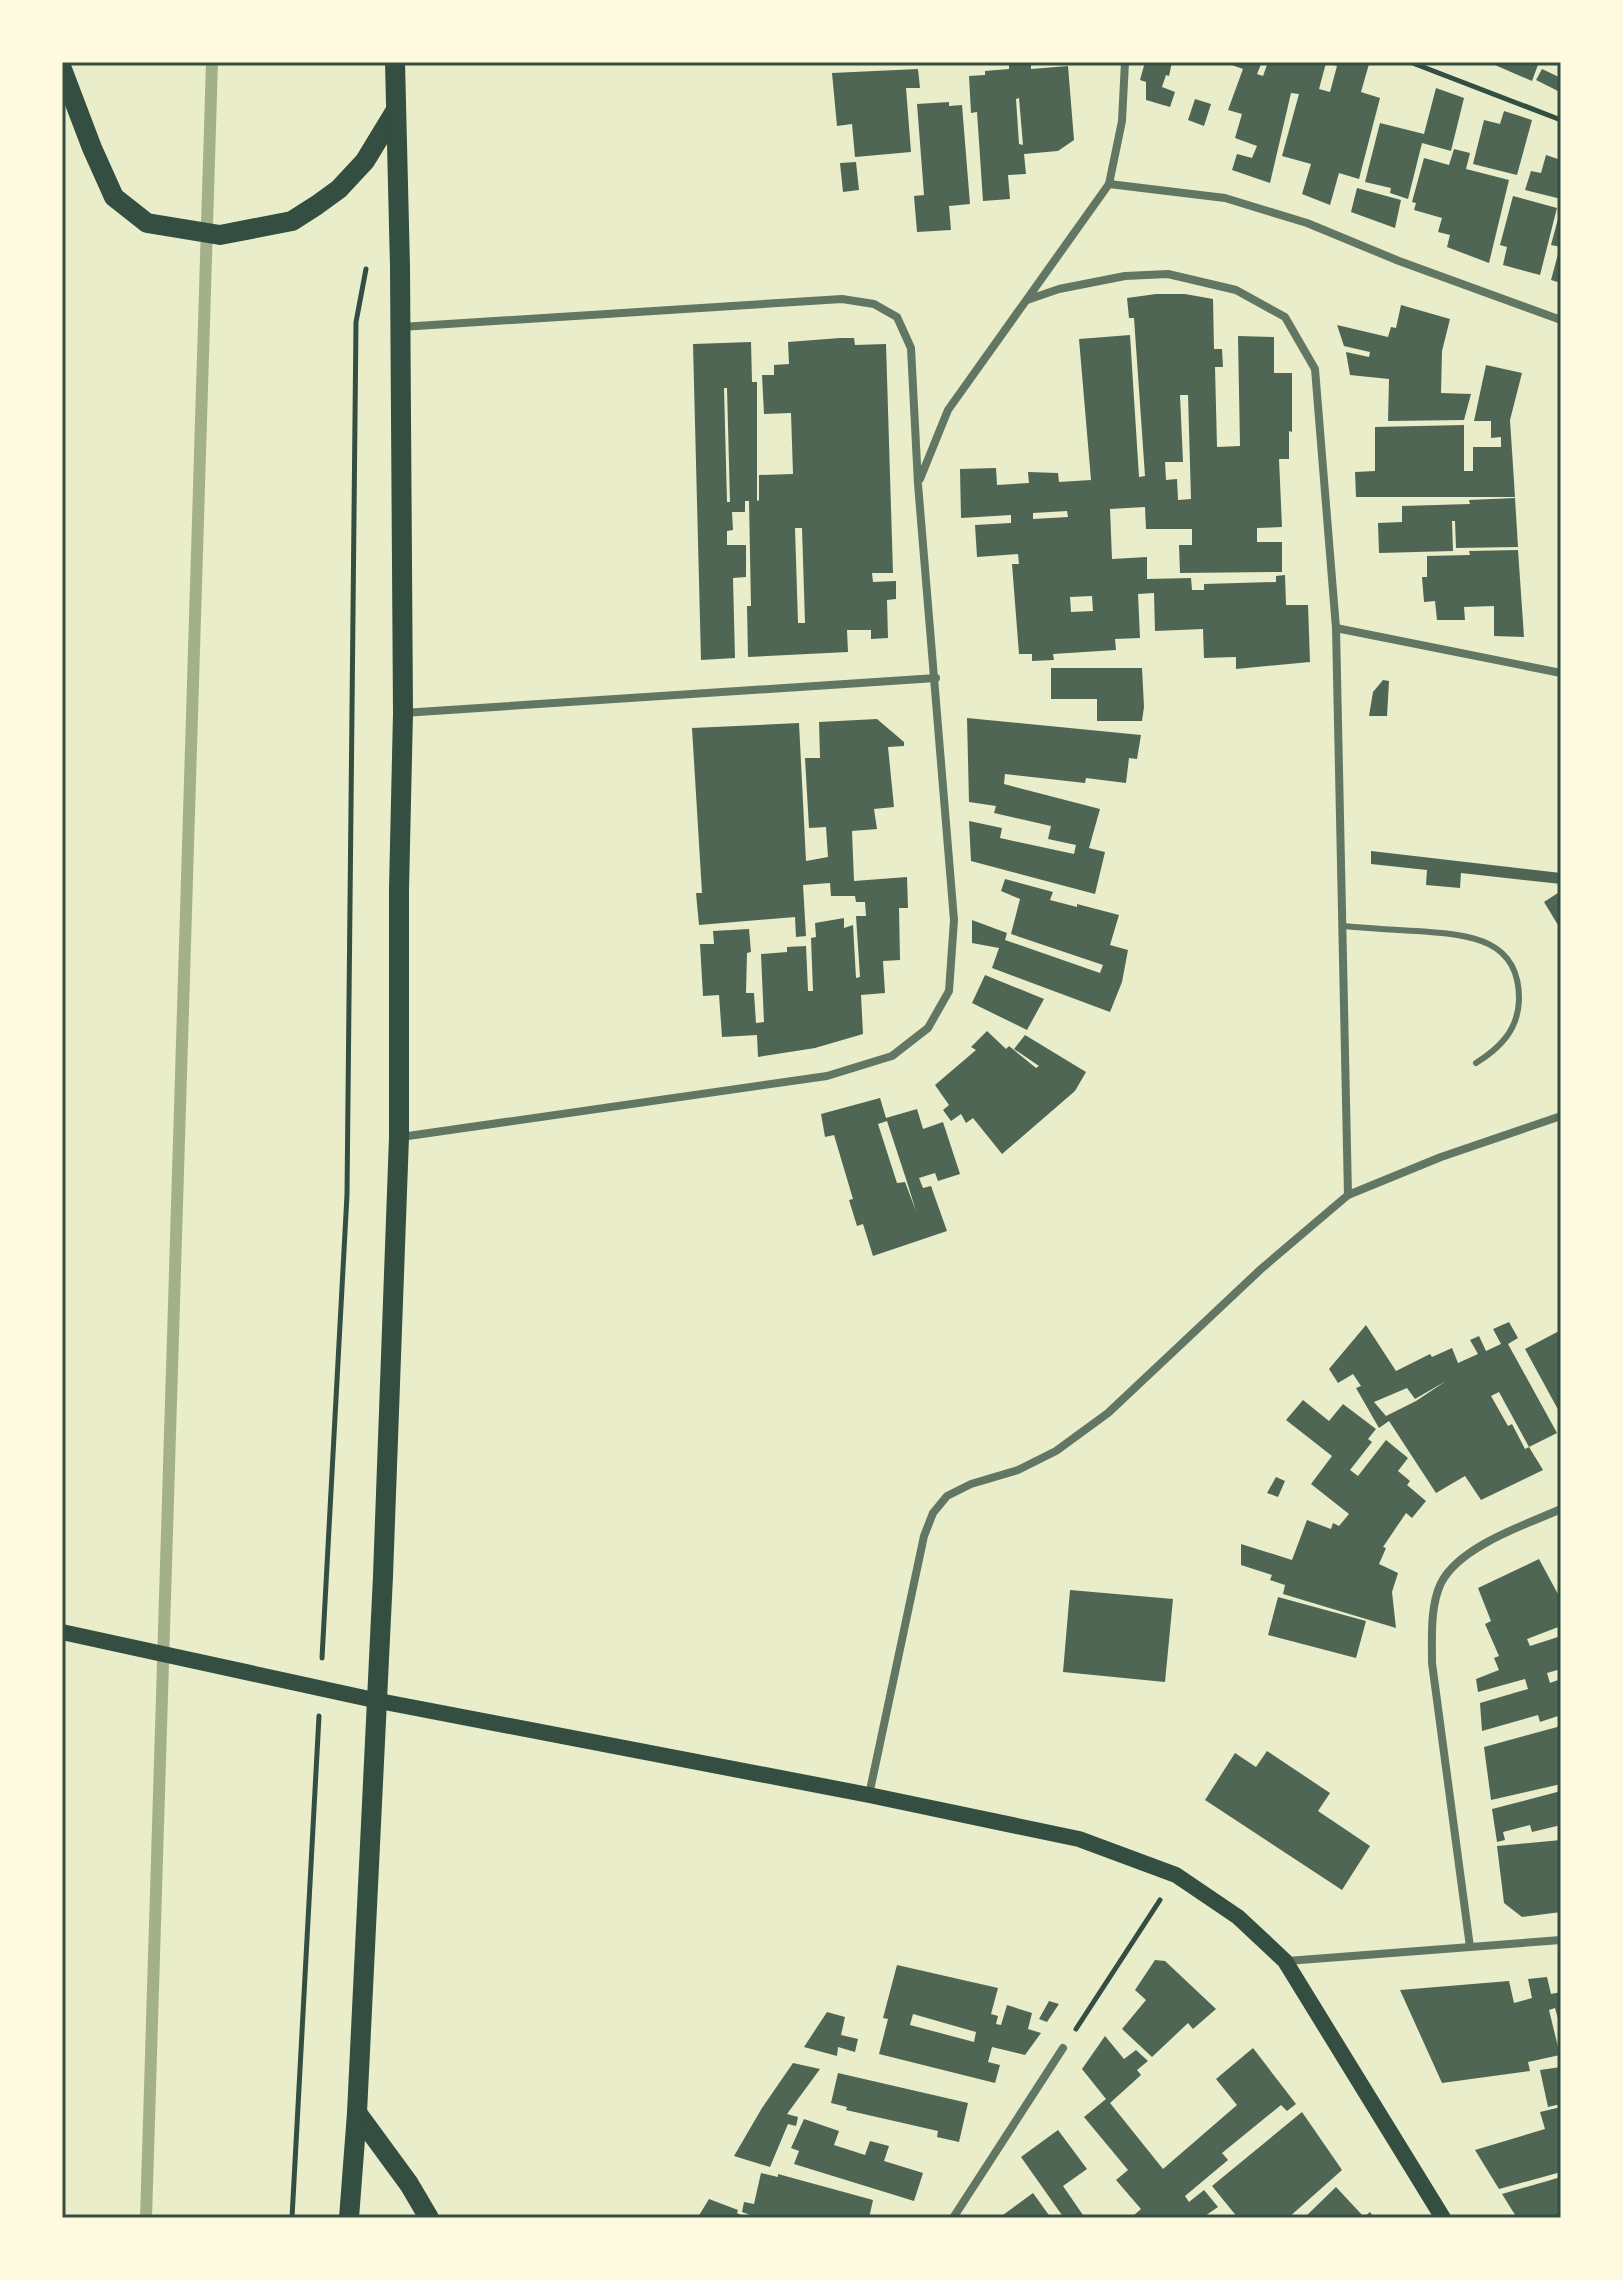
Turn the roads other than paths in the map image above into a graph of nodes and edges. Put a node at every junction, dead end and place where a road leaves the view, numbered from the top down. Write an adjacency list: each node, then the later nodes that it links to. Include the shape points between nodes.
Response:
1 (395, 62): 4 (main road)
2 (1125, 62): 5 (street, via 1122,121)
3 (62, 69): 4 (main road, via 114,197 147,223 220,235 292,221 339,189 365,161)
4 (396, 110): 8 (main road)
5 (1109, 184): 6 (street); 7 (street, via 1225,198 1307,223)
6 (1027, 300): 9 (street, via 948,410); 10 (street, via 1125,276 1168,274 1236,290 1285,317 1315,369)
7 (1561, 320)
8 (400, 327): 9 (street, via 842,299 874,304 897,317 911,348); 13 (main road)
9 (918, 484): 12 (street)
10 (1336, 628): 11 (street); 14 (street)
11 (1561, 673)
12 (936, 678): 13 (street); 17 (street, via 954,920 949,991 928,1028 892,1056 827,1076)
13 (403, 713): 17 (main road)
14 (1343, 926): 15 (lane, via 1462,934 1486,941 1505,956 1518,979 1519,1004 1512,1029 1497,1050); 18 (street)
15 (1476, 1063)
16 (1561, 1116): 18 (street)
17 (399, 1137): 26 (main road)
18 (1348, 1195): 21 (street, via 1108,1413 1056,1451 947,1496 933,1513)
19 (1561, 1509): 23 (street, via 1471,1550 1442,1582 1432,1618 1432,1663)
20 (62, 1632): 21 (main road, via 374,1700)
21 (869, 1795): 24 (main road, via 1079,1839 1176,1875 1238,1917)
22 (1561, 1940): 23 (street)
23 (1470, 1947): 24 (street)
24 (1285, 1961): 30 (main road)
25 (1063, 2048): 29 (street)
26 (357, 2113): 27 (main road); 28 (main road)
27 (349, 2218)
28 (429, 2218)
29 (953, 2218)
30 (1443, 2218)

